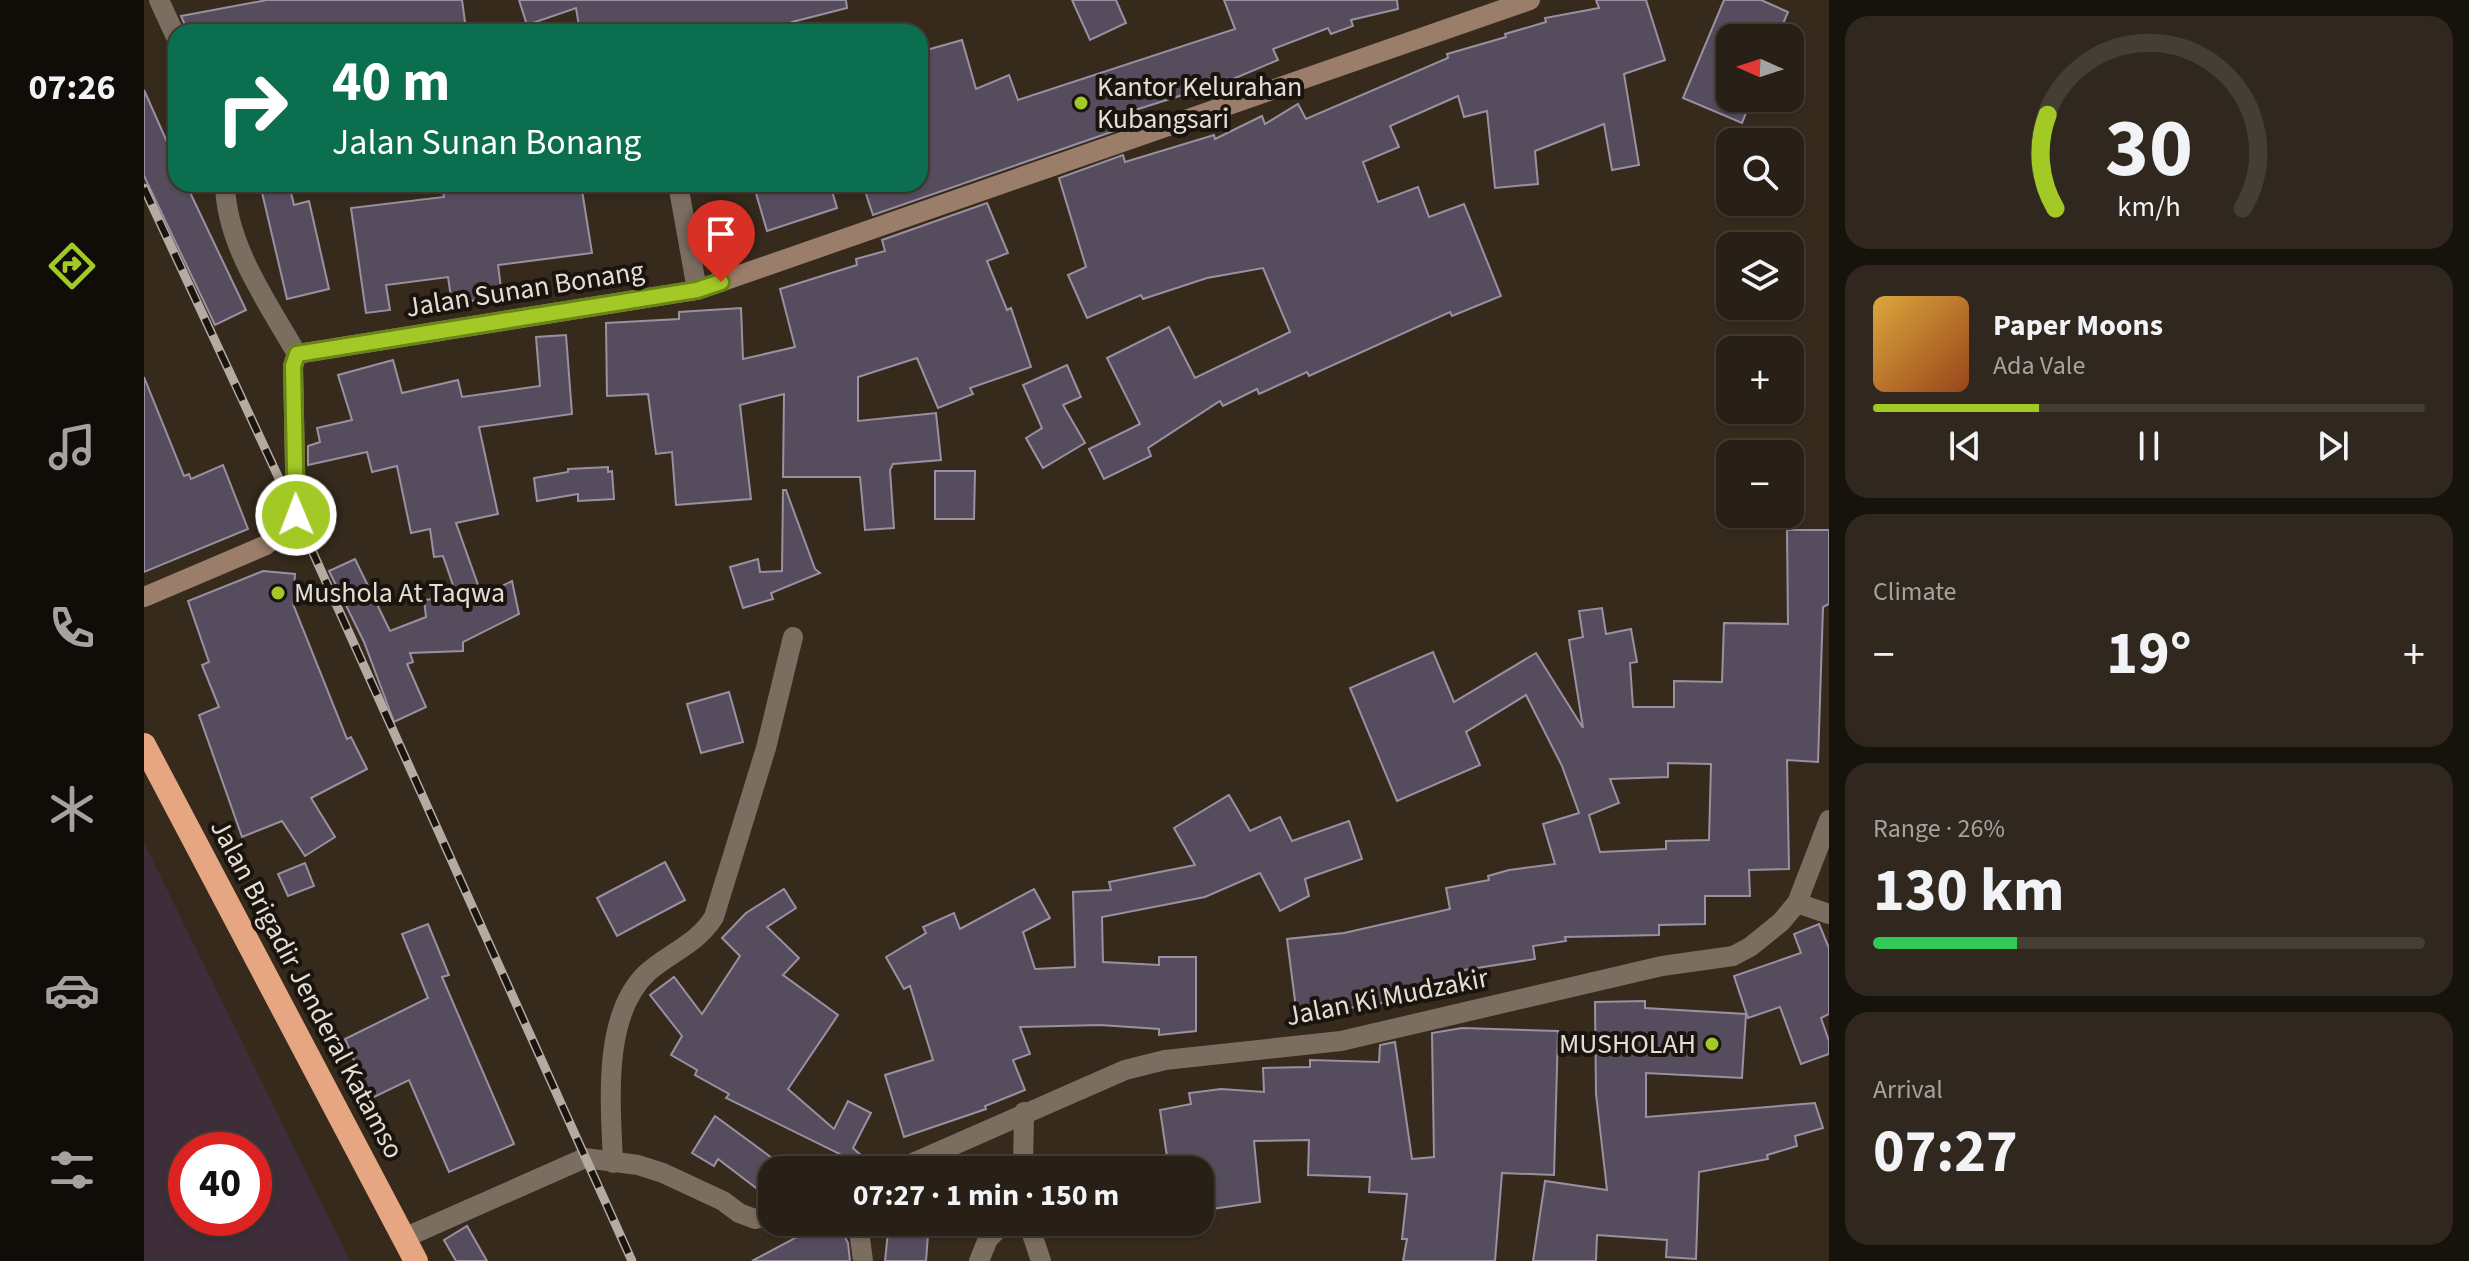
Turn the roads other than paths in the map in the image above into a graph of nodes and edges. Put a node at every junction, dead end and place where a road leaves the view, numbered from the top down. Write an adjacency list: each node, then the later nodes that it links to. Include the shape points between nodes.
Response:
1 (159, 0): 3 (street)
2 (1530, 0): 6 (street, Jalan Sunan Bonang)
3 (170, 24)
4 (226, 192): 7 (street, via 231,227)
5 (679, 192): 6 (street)
6 (697, 290): 7 (street, Jalan Sunan Bonang)
7 (297, 354): 8 (street, via 296,515 266,545)
8 (144, 597)
9 (793, 637): 17 (street, via 766,748 714,917 702,936 646,974 615,1038 610,1078)
10 (144, 745): 22 (highway, Jalan Brigadir Jenderal Katamso)
11 (1829, 820): 12 (street, Jalan Ki Mudzakir)
12 (1797, 903): 13 (street); 14 (street, Jalan Ki Mudzakir, via 1771,931 1733,956 1662,966 1341,1041 1165,1060 1125,1070)
13 (1829, 914)
14 (1024, 1112): 15 (street, Jalan Ki Mudzakir); 16 (street)
15 (928, 1156)
16 (1023, 1156)
17 (613, 1163): 18 (street, via 663,1173); 22 (street, via 585,1158)
18 (758, 1218)
19 (860, 1236): 24 (street)
20 (991, 1236): 25 (street)
21 (1033, 1236): 26 (street)
22 (404, 1238): 23 (highway, Jalan Brigadir Jenderal Katamso)
23 (416, 1261)
24 (863, 1261)
25 (979, 1261)
26 (1041, 1261)

